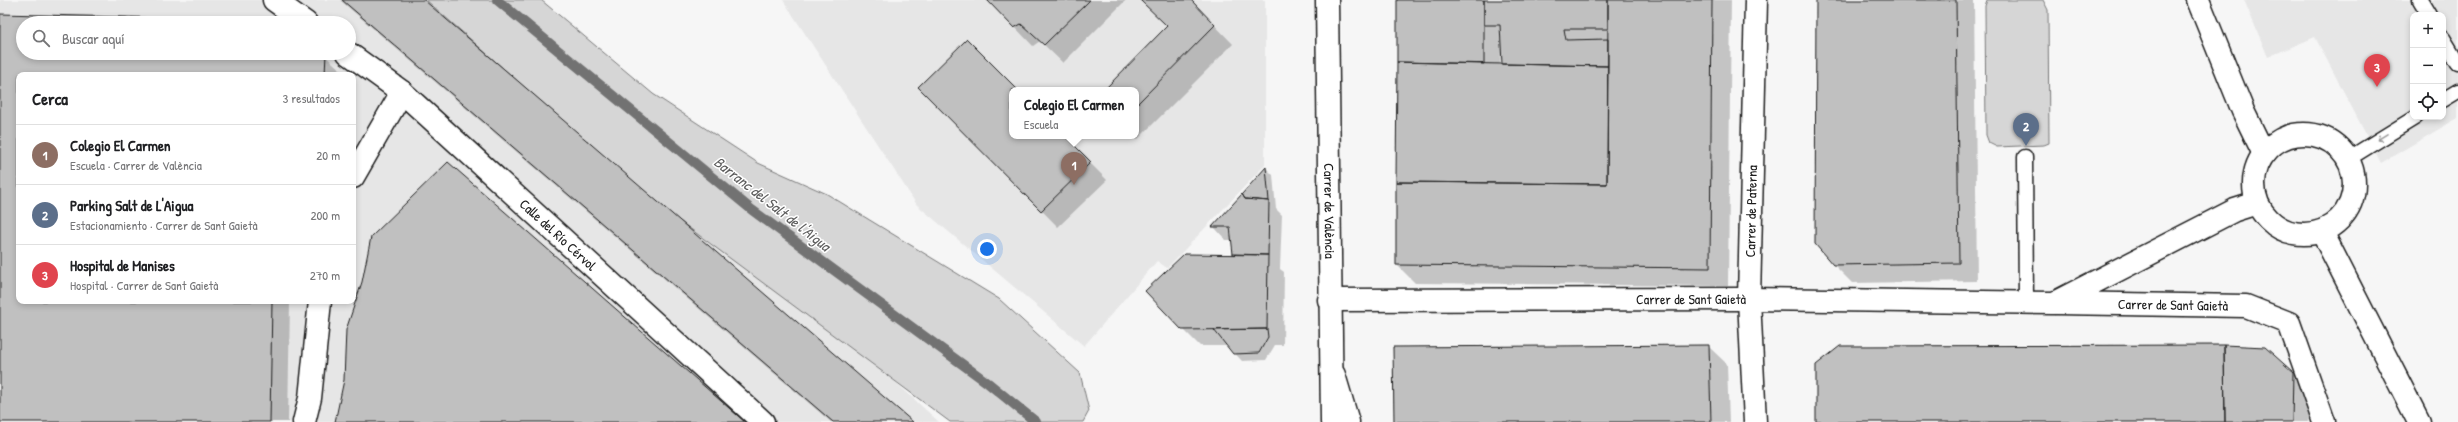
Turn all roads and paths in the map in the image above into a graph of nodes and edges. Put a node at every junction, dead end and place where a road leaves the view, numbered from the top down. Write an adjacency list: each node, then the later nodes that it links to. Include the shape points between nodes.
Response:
1 (274, 0): 7 (street)
2 (1327, 0): 22 (street, Carrer de València)
3 (1756, 0): 21 (street, Carrer de Paterna)
4 (2198, 0): 15 (street, via 2243,111)
5 (2420, 0): 6 (lane)
6 (2427, 12)
7 (296, 16)
8 (2446, 43): 10 (lane)
9 (356, 59): 12 (street, Calle del Río Cérvol)
10 (2458, 63)
11 (2458, 91): 13 (lane)
12 (402, 92): 18 (street); 28 (street, Calle del Río Cérvol)
13 (2446, 98)
14 (2411, 120): 17 (lane, one-way to 17)
15 (2264, 154): 17 (street, via 2276,142 2291,136 2307,134 2323,138 2337,146); 19 (street, via 2256,169 2253,186)
16 (2026, 157): 23 (lane)
17 (2348, 159): 20 (street, via 2354,175 2348,210 2337,223)
18 (356, 172)
19 (2257, 203): 20 (street, via 2268,219 2284,231 2302,236); 24 (street, Carrer de Sant Gaietà, via 2235,210)
20 (2322, 232): 33 (street)
21 (1749, 299): 22 (street, Carrer de Sant Gaietà); 23 (street, Carrer de Sant Gaietà); 31 (street, Carrer de Paterna)
22 (1329, 300): 26 (street, Carrer de València)
23 (2026, 303): 24 (street, Carrer de Sant Gaietà)
24 (2054, 303): 32 (street, Carrer de Sant Gaietà, via 2246,306 2289,323)
25 (320, 304): 27 (street, via 310,398)
26 (1332, 366): 29 (street, Carrer de València); 30 (street)
27 (304, 422)
28 (763, 422)
29 (1332, 422)
30 (1348, 422)
31 (1755, 422)
32 (2324, 422)
33 (2419, 422)

